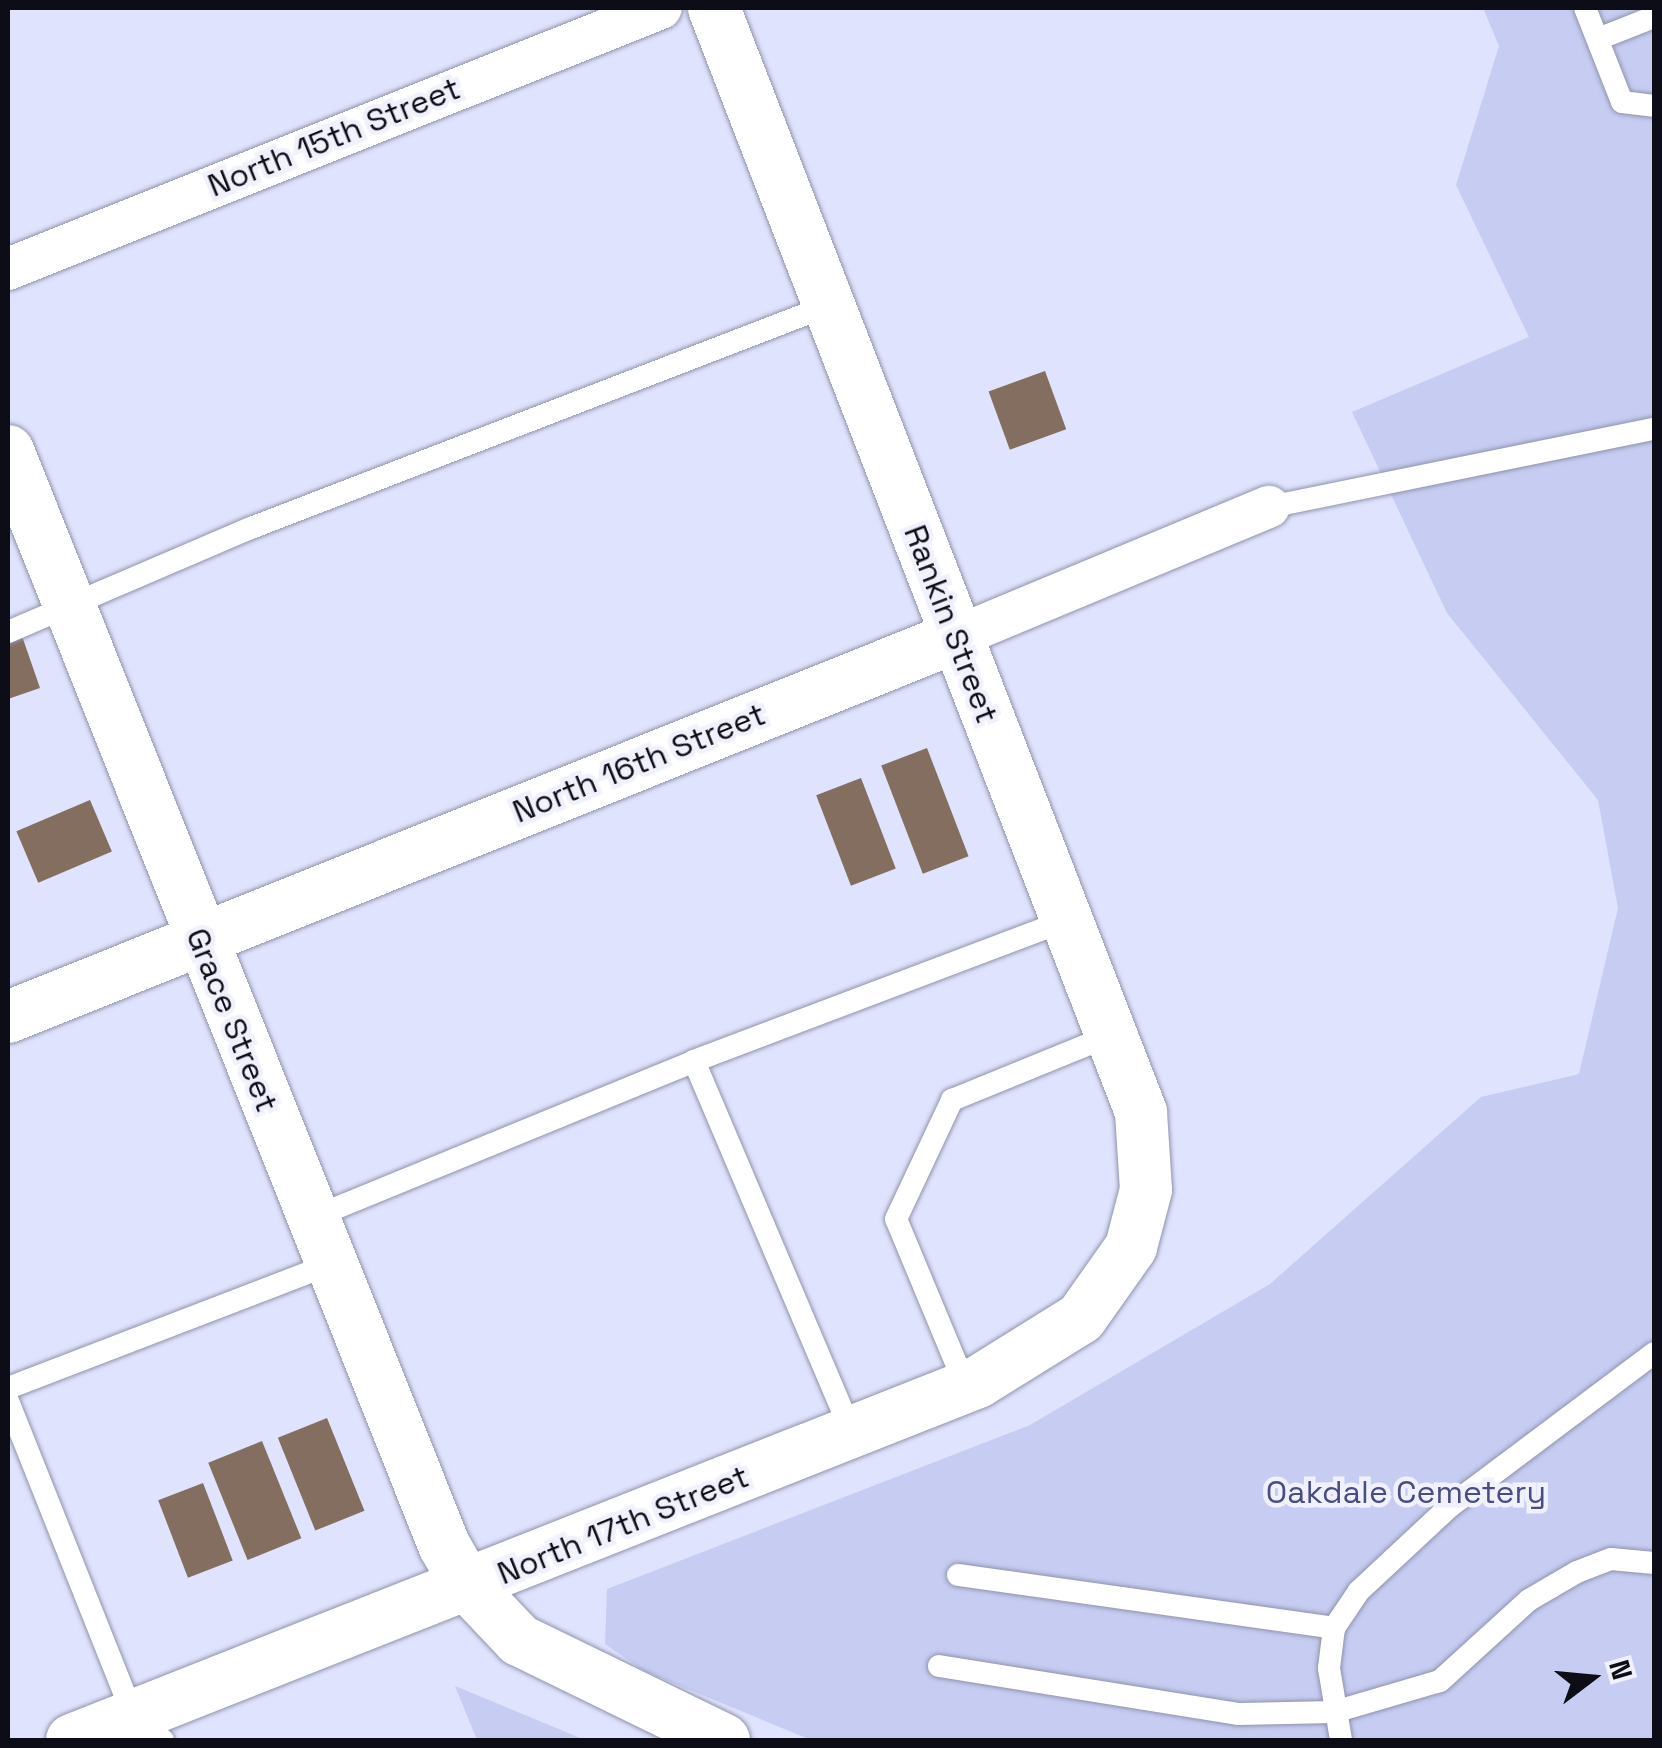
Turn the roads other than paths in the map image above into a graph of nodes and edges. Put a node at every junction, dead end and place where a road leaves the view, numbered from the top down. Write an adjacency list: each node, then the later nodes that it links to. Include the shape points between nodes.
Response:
1 (661, 8): 7 (street, North 15th Street)
2 (714, 8): 8 (street, Rankin Street)
3 (1585, 8): 5 (lane)
4 (1654, 17): 5 (lane)
5 (1598, 39): 6 (lane, via 1622,102)
6 (1654, 106)
7 (8, 270)
8 (826, 306): 12 (lane, via 251,528); 14 (street, Rankin Street)
9 (1654, 429): 11 (lane)
10 (8, 450): 12 (street, Grace Street)
11 (1269, 508): 14 (street, North 16th Street)
12 (69, 606): 13 (lane); 16 (street, Grace Street)
13 (8, 632)
14 (956, 637): 15 (street, Rankin Street); 16 (street, North 16th Street)
15 (1067, 920): 18 (street, Rankin Street); 19 (lane)
16 (199, 937): 17 (street, North 16th Street); 20 (street, Grace Street)
17 (8, 1017)
18 (1111, 1035): 21 (street, Rankin Street, via 1147,1154); 23 (lane, via 952,1100 896,1218)
19 (694, 1060): 20 (lane); 26 (lane)
20 (321, 1241): 24 (lane); 29 (street, Grace Street)
21 (1131, 1247): 23 (street, North 17th Street, via 1081,1318)
22 (1654, 1353): 30 (lane, via 1449,1506 1358,1591)
23 (966, 1387): 26 (street, North 17th Street)
24 (8, 1388)
25 (8, 1402): 33 (lane)
26 (852, 1433): 29 (street, North 17th Street)
27 (1654, 1563): 32 (lane, via 1611,1559 1576,1572 1529,1600 1440,1681)
28 (958, 1574): 30 (lane)
29 (467, 1585): 33 (street, North 17th Street); 35 (street, via 520,1640)
30 (1334, 1628): 32 (lane)
31 (939, 1666): 32 (lane, via 1239,1714)
32 (1334, 1712): 36 (lane)
33 (148, 1728): 34 (street, North 17th Street)
34 (72, 1740)
35 (724, 1740)
36 (1341, 1740)

